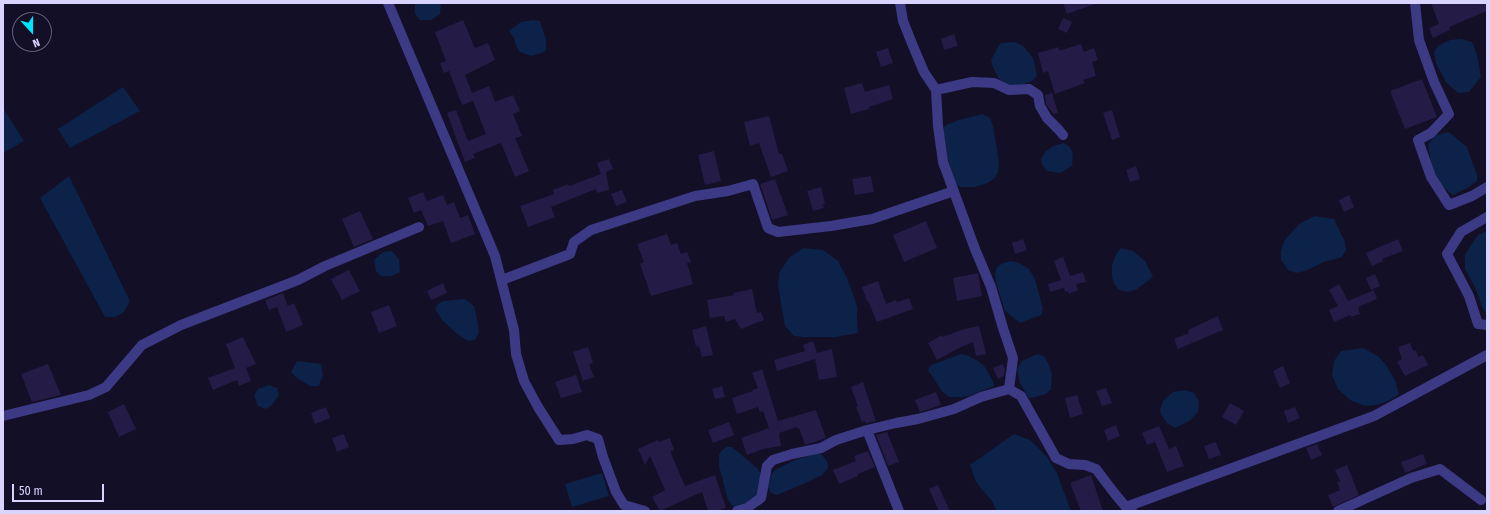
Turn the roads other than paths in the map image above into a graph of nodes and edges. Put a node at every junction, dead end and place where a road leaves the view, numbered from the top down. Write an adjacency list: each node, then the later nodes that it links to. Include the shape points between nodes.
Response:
1 (388, 3): 10 (street, via 495,256)
2 (900, 3): 4 (street, via 912,46)
3 (1415, 3): 6 (street, via 1419,40 1449,114 1431,133 1418,140 1431,176 1449,205)
4 (936, 90): 5 (street, via 972,82 994,83 1010,90 1030,89 1038,95 1040,106 1047,118); 7 (street, via 943,162)
5 (1063, 136)
6 (1487, 187)
7 (954, 191): 10 (street, via 872,219 778,232 768,228 752,184 695,196 591,230 574,242 570,254); 13 (street, via 992,287 1013,358)
8 (1487, 217): 11 (street, via 1461,232 1447,254 1469,296 1478,324)
9 (419, 227): 14 (street, via 298,280 181,325 142,345 106,387 89,395)
10 (502, 280): 18 (street, via 514,330 516,354 524,381 538,407 559,440 586,435 598,439 616,492 624,505)
11 (1487, 325)
12 (1487, 355): 17 (street, via 1374,416)
13 (1009, 389): 15 (street, via 981,397 954,409); 17 (street, via 1021,396 1056,458 1069,464 1096,469)
14 (3, 416)
15 (867, 430): 19 (street, via 821,448 773,460 767,466 761,498 747,508); 20 (street)
16 (1481, 500): 21 (street, via 1440,469 1411,478)
17 (1129, 509)
18 (645, 511)
19 (737, 511)
20 (899, 511)
21 (1338, 511)

